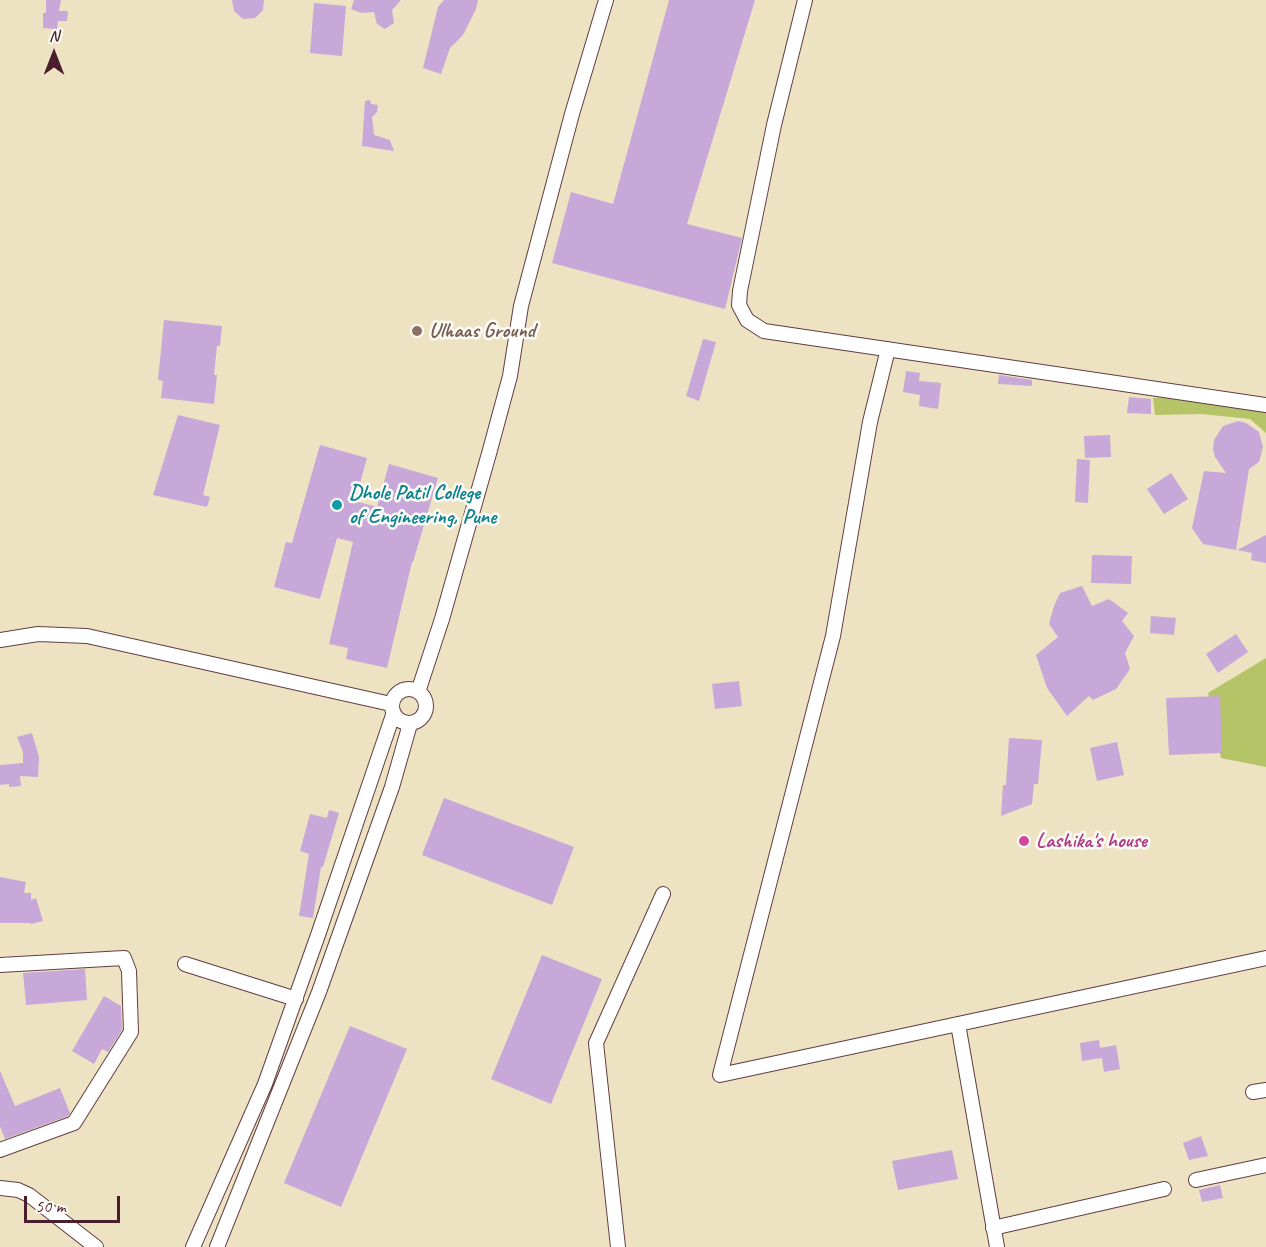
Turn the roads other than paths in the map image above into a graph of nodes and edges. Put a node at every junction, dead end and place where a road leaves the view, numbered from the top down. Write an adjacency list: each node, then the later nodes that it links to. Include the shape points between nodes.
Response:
1 (606, 0): 6 (street, via 521,306 510,376)
2 (805, 0): 3 (street, via 774,125 739,305 747,320 764,331)
3 (888, 349): 4 (street); 14 (street, via 870,422 832,636 720,1075)
4 (1266, 405)
5 (0, 640): 7 (street, via 38,634 87,636)
6 (418, 692): 7 (street, via 401,691); 8 (street, via 425,700 425,712)
7 (392, 709): 8 (street, via 402,722); 13 (street)
8 (410, 724): 23 (street, via 393,787 319,992)
9 (663, 894): 24 (street, via 596,1043)
10 (1266, 958): 14 (street)
11 (184, 964): 13 (street)
12 (0, 965): 15 (street, via 124,958 129,971 130,1032 74,1123)
13 (296, 999): 22 (street, via 265,1084)
14 (958, 1024): 20 (street)
15 (0, 1149)
16 (1266, 1165): 17 (street)
17 (1196, 1180)
18 (0, 1188): 21 (street, via 29,1195)
19 (1164, 1189): 20 (street)
20 (993, 1228): 25 (street)
21 (96, 1247)
22 (193, 1247)
23 (217, 1247)
24 (618, 1247)
25 (997, 1247)

